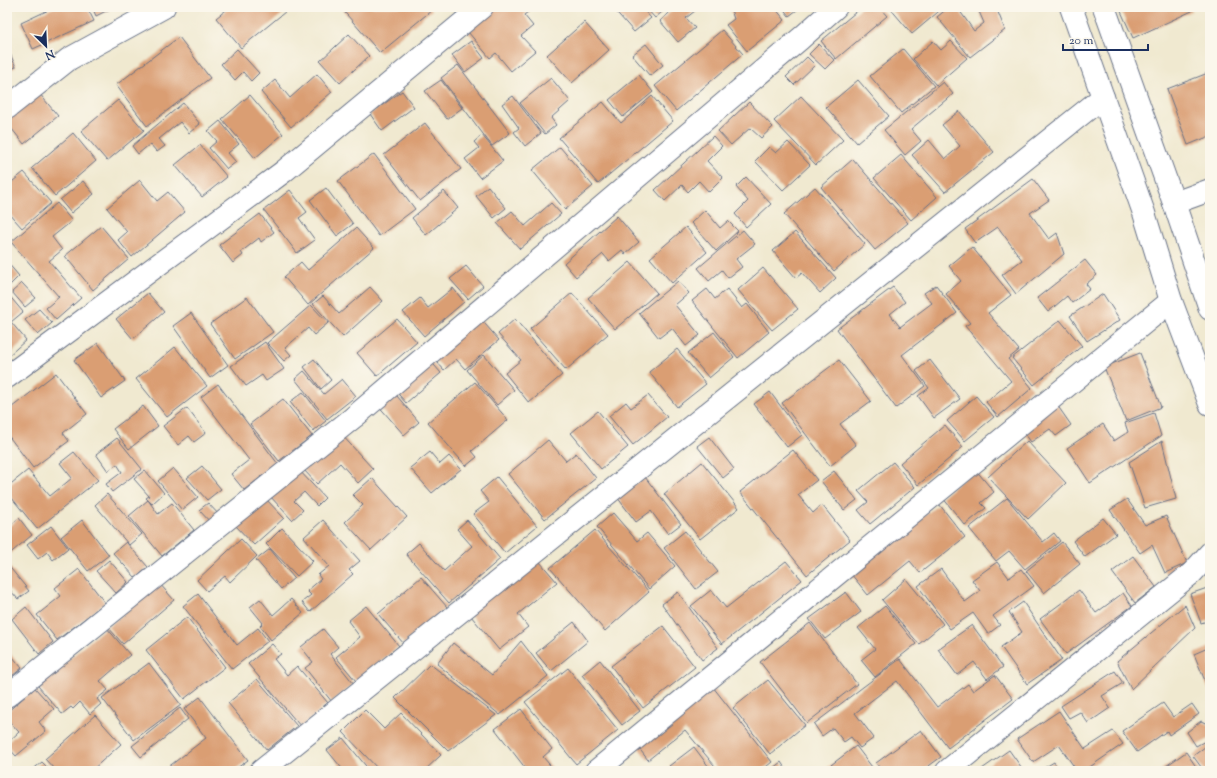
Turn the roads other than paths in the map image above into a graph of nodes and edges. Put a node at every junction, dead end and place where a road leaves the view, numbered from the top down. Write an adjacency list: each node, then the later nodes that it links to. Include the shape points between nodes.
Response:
1 (164, 7): 7 (street, via 69,59)
2 (482, 7): 12 (street, via 283,172)
3 (836, 7): 15 (street, via 354,417)
4 (1071, 7): 6 (street)
5 (1104, 7): 9 (street)
6 (1103, 97): 10 (street, via 1144,213); 16 (street)
7 (7, 108)
8 (1210, 190): 9 (street)
9 (1174, 203): 11 (street)
10 (1171, 301): 13 (street); 17 (street)
11 (1210, 309)
12 (7, 378)
13 (1210, 404)
14 (1210, 553): 18 (street, via 1192,573)
15 (7, 696)
16 (262, 771)
17 (596, 771)
18 (947, 771)

